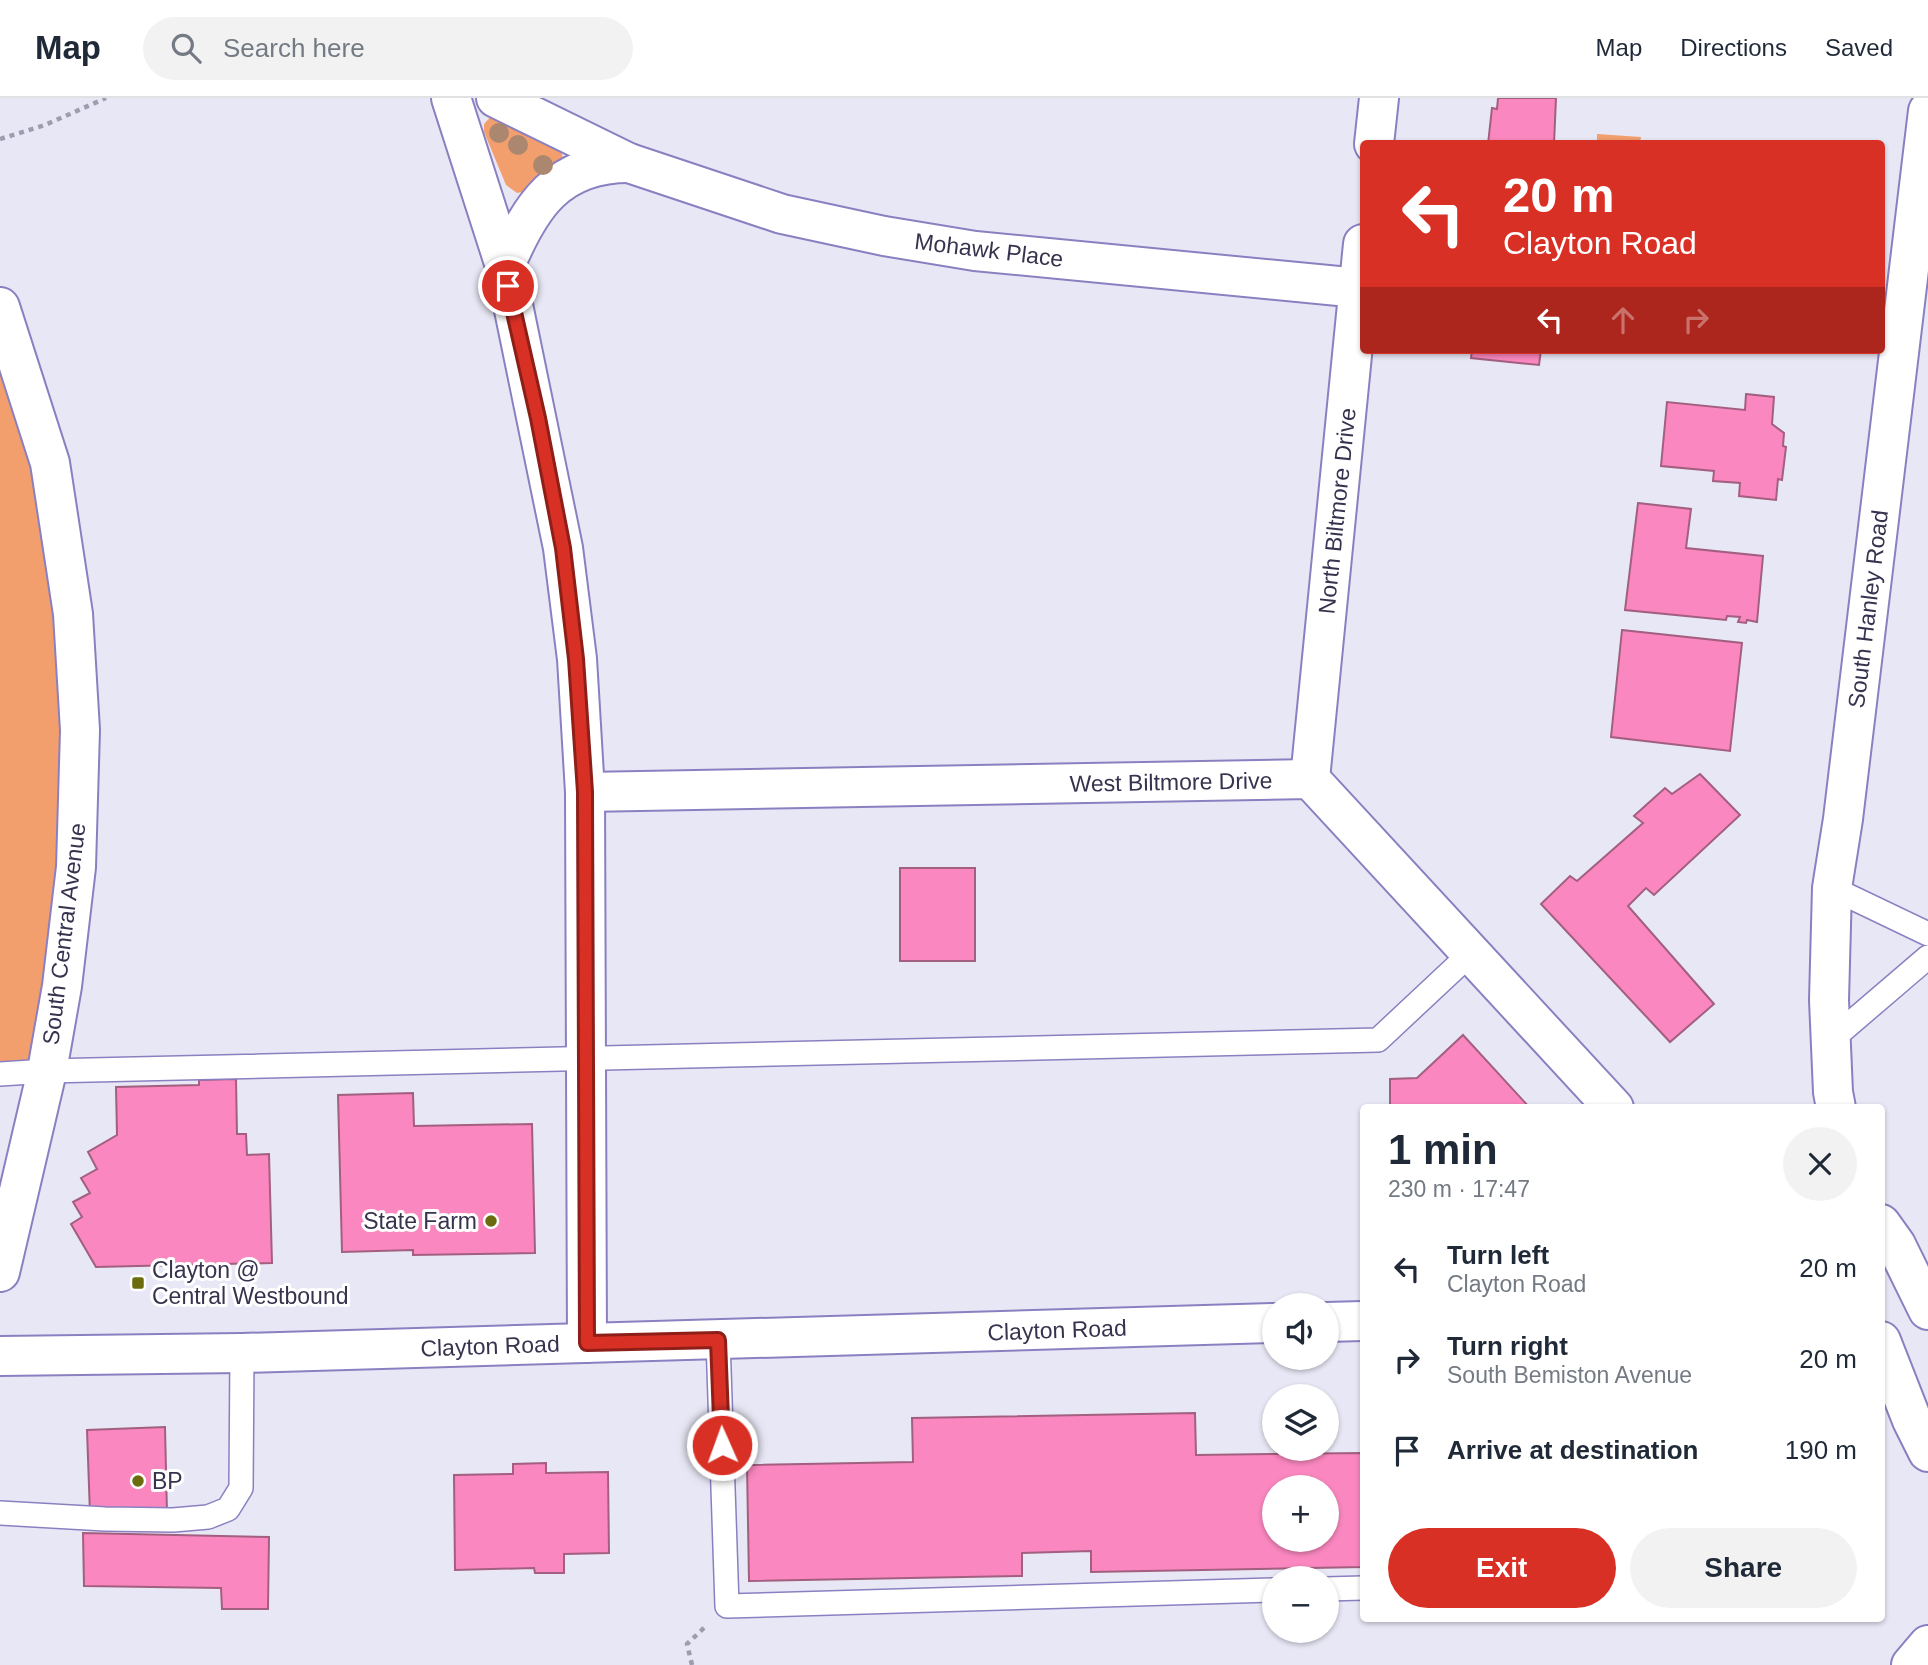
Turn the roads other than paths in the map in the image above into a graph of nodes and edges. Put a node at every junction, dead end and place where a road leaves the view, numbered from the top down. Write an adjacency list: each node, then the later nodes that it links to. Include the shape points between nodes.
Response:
1 (451, 98): 7 (street)
2 (496, 98): 6 (street, Mohawk Place)
3 (1379, 98): 5 (street)
4 (1928, 111): 13 (street, South Hanley Road)
5 (1374, 140)
6 (629, 163): 7 (street, Mohawk Place, via 581,170 556,185 534,207); 9 (street, Mohawk Place, via 782,214 884,236 975,251)
7 (505, 266): 12 (street, via 563,548)
8 (1360, 277): 9 (street, North Biltmore Drive)
9 (1359, 288): 11 (street, North Biltmore Drive)
10 (0, 307): 19 (street, South Central Avenue, via 50,463 73,614 80,730 76,867)
11 (1310, 779): 12 (street, West Biltmore Drive); 15 (street)
12 (585, 792): 18 (street)
13 (1832, 888): 14 (lane); 17 (street, South Hanley Road)
14 (1928, 934)
15 (1471, 953): 18 (lane, via 1378,1040); 22 (street)
16 (1928, 957): 17 (lane)
17 (1831, 1040): 21 (street, South Hanley Road)
18 (586, 1060): 19 (lane); 30 (street)
19 (47, 1071): 20 (lane); 24 (street, South Central Avenue)
20 (0, 1074)
21 (1829, 1103)
22 (1610, 1104)
23 (1885, 1230): 25 (street)
24 (0, 1272)
25 (1913, 1289)
26 (1262, 1323): 29 (street, Clayton Road)
27 (1885, 1330): 28 (street)
28 (1928, 1332)
29 (718, 1340): 30 (street, Clayton Road); 38 (lane, via 727,1606)
30 (587, 1343): 32 (street, Clayton Road)
31 (1885, 1351): 34 (street)
32 (242, 1353): 33 (street, Clayton Road); 35 (lane, via 241,1488 228,1509 208,1517 173,1520)
33 (0, 1356)
34 (1928, 1452)
35 (0, 1513)
36 (1360, 1588): 37 (lane)
37 (1339, 1589)
38 (1262, 1590)
39 (1928, 1645): 40 (street)
40 (1912, 1665)

